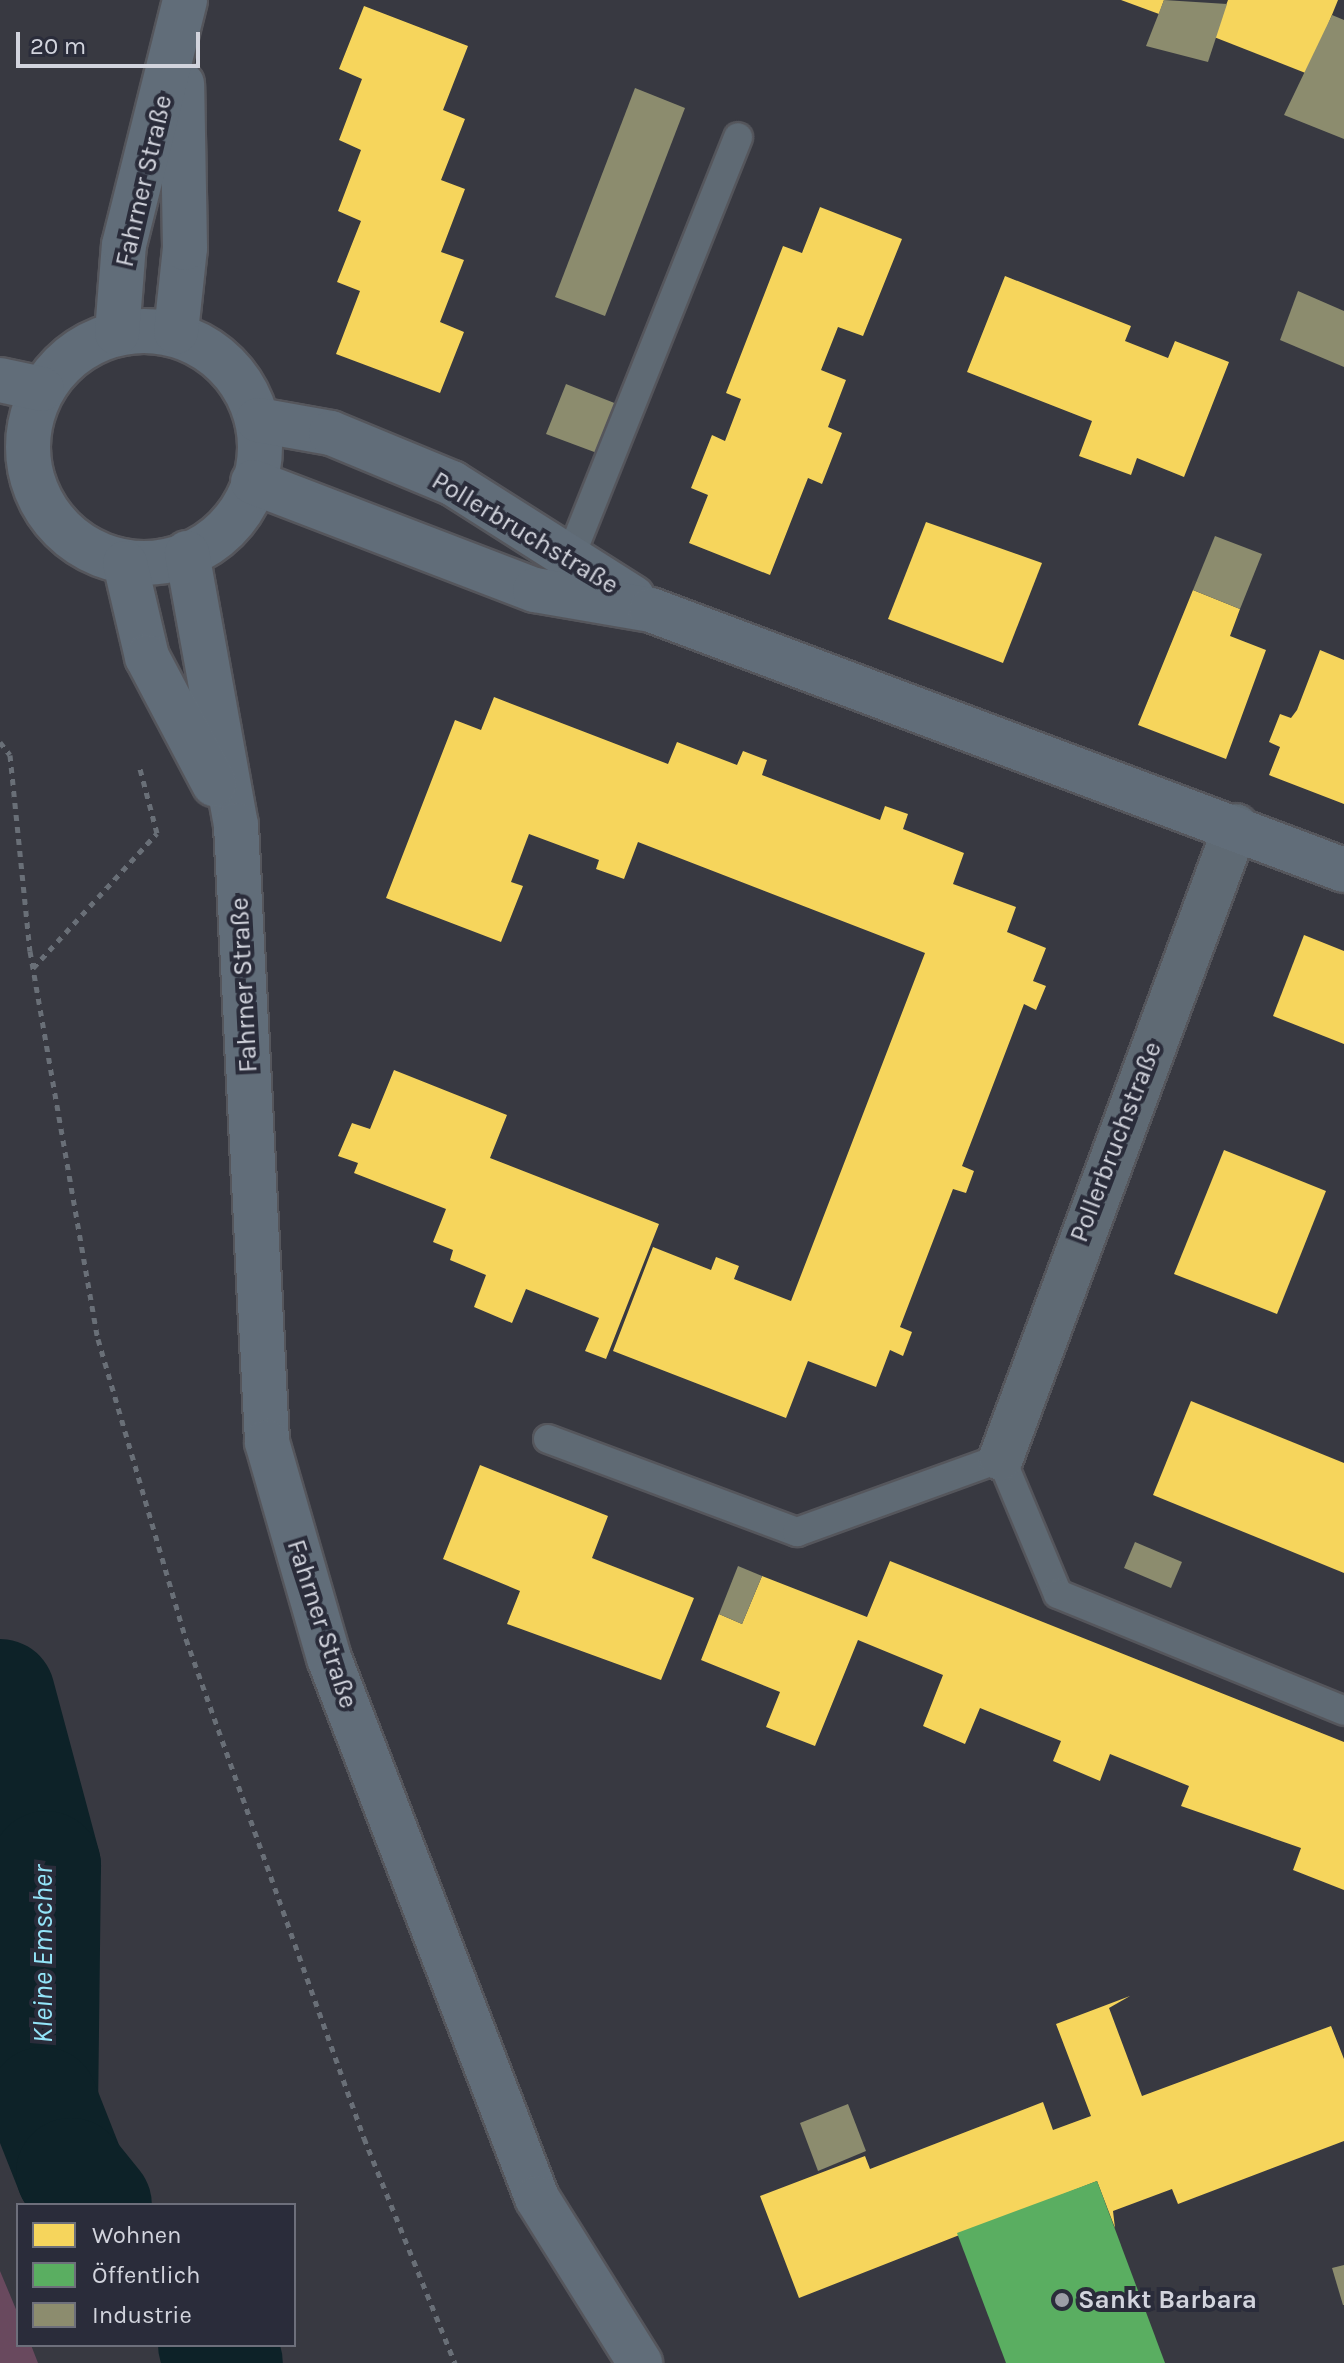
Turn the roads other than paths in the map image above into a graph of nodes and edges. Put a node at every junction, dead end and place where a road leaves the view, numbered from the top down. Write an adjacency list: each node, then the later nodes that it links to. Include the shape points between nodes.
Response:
1 (183, 15): 3 (street, Fahrner Straße, via 185,248); 4 (street, Fahrner Straße, via 124,245)
2 (738, 137): 12 (lane)
3 (176, 332): 4 (street); 7 (street, via 239,378)
4 (117, 333): 6 (street, via 76,352)
5 (0, 380): 6 (street)
6 (42, 389): 8 (street)
7 (258, 420): 9 (street); 12 (street, Pollerbruchstraße, via 331,433 452,483)
8 (15, 455): 11 (street, via 49,515 82,547)
9 (253, 482): 10 (street, via 243,509 212,541); 12 (street, Pollerbruchstraße)
10 (187, 553): 11 (street); 13 (street, Fahrner Straße)
11 (125, 563): 13 (street, Fahrner Straße, via 147,657)
12 (563, 576): 14 (street, Pollerbruchstraße)
13 (236, 825): 19 (street, Fahrner Straße, via 267,1442 329,1658 537,2198)
14 (1236, 826): 15 (street, Pollerbruchstraße); 17 (street, Pollerbruchstraße)
15 (1344, 870)
16 (548, 1439): 17 (lane, via 797,1532)
17 (1001, 1458): 18 (lane, via 1058,1594)
18 (1344, 1711)
19 (640, 2363)

